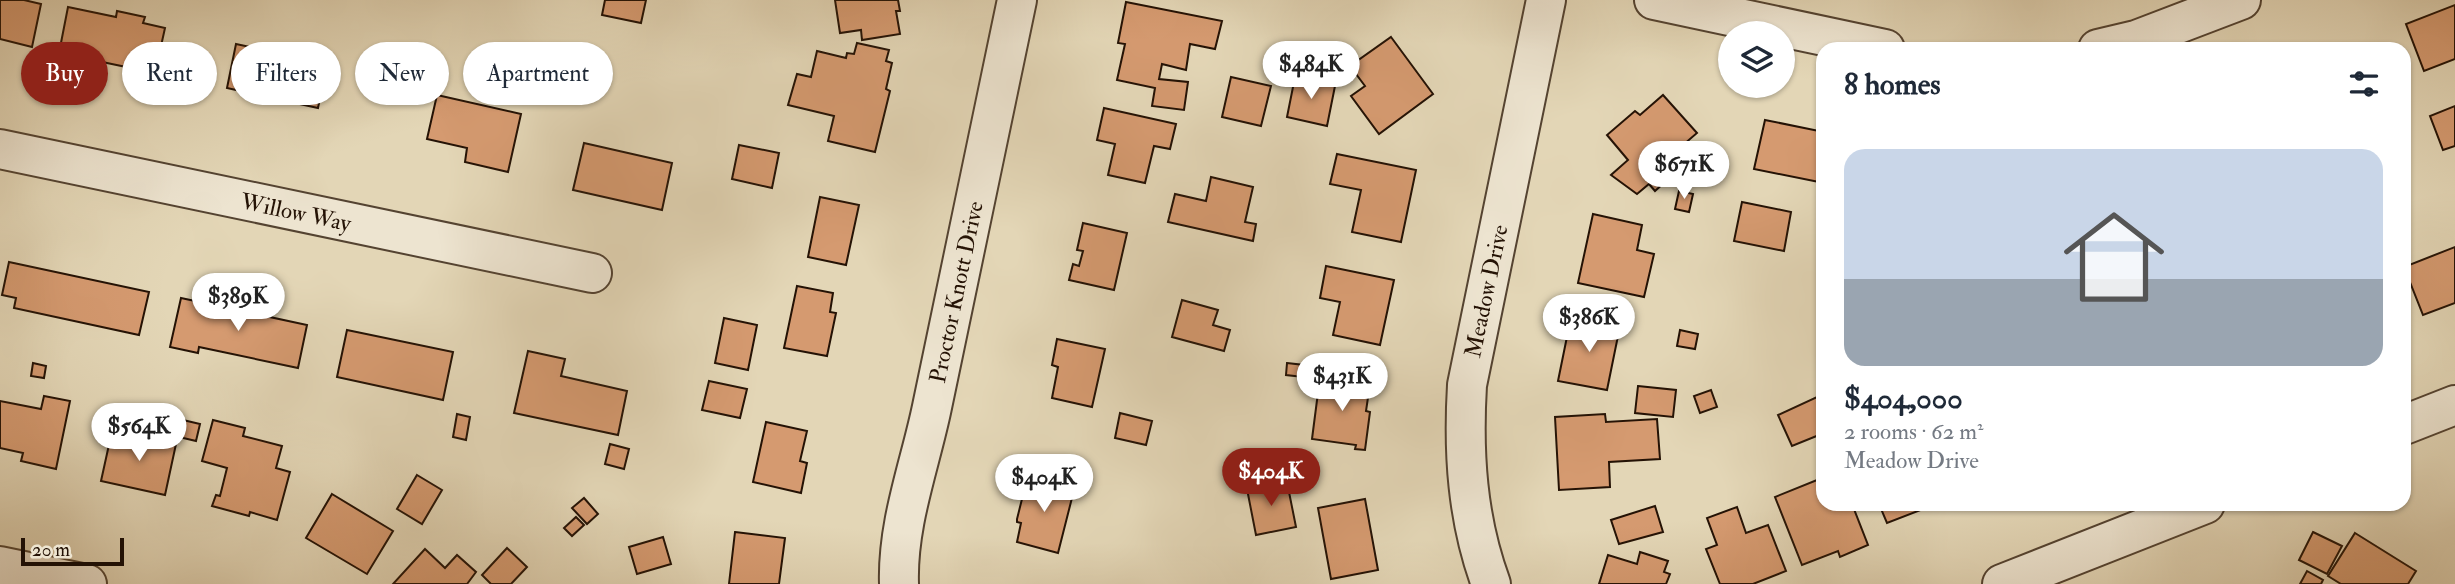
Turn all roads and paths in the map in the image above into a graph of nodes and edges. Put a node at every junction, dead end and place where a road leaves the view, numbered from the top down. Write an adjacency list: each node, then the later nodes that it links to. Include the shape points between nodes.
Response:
1 (1017, 0): 14 (street, Proctor Knott Drive, via 906,511)
2 (1546, 0): 15 (street, Meadow Drive, via 1467,385 1466,478)
3 (1654, 0): 5 (street)
4 (2241, 0): 6 (street)
5 (1852, 42)
6 (2128, 42)
7 (0, 149): 8 (street, Willow Way)
8 (592, 273)
9 (2455, 405): 10 (street)
10 (2411, 422)
11 (2187, 511): 16 (street)
12 (0, 566): 13 (street)
13 (87, 584)
14 (899, 584)
15 (1491, 584)
16 (2002, 584)

